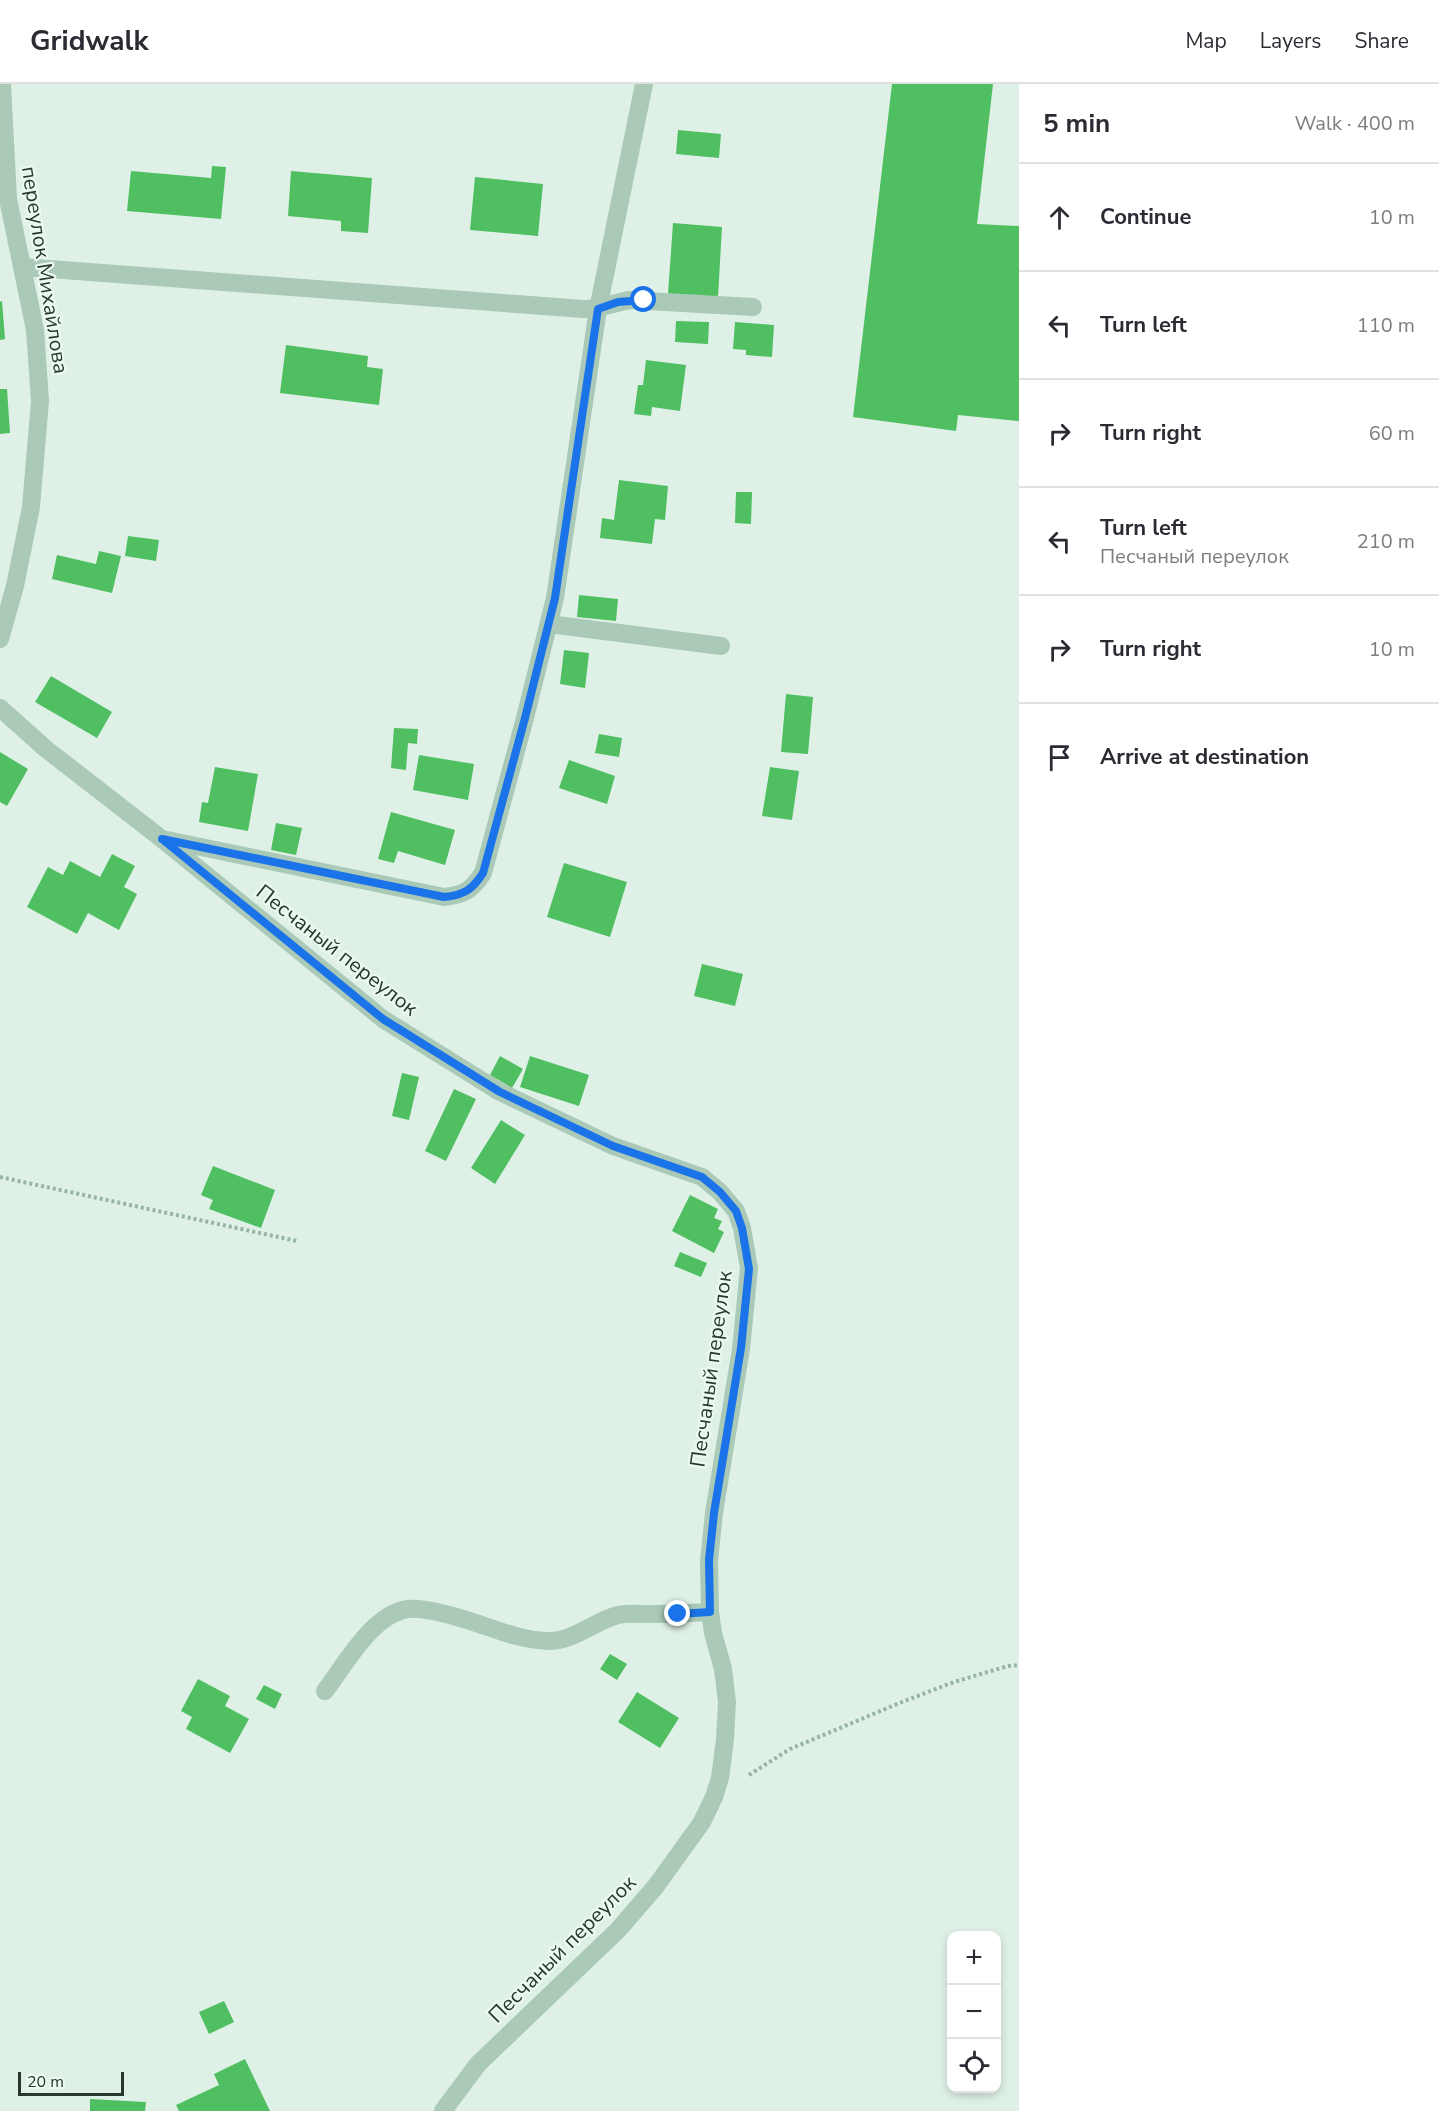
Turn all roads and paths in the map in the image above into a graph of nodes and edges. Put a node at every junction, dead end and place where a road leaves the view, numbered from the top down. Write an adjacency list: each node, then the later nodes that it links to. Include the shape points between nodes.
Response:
1 (2, 84): 3 (lane, переулок Михайлова, via 7,190)
2 (644, 84): 5 (lane)
3 (23, 267): 5 (lane); 7 (lane, переулок Михайлова, via 35,330 40,400 31,507)
4 (753, 307): 5 (lane, via 630,300)
5 (598, 309): 6 (lane)
6 (549, 624): 8 (lane); 10 (lane, via 483,873 476,884 460,895 423,894)
7 (0, 639)
8 (721, 646)
9 (0, 708): 10 (lane, Песчаный переулок)
10 (162, 839): 13 (lane, Песчаный переулок, via 383,1019 500,1092 613,1146 702,1177 736,1211 749,1269 741,1348 714,1513 709,1560)
11 (0, 1178): 12 (path)
12 (297, 1241)
13 (710, 1612): 15 (lane, via 620,1614 567,1639 552,1641 504,1633 457,1617 410,1609 398,1611 369,1632); 16 (lane, Песчаный переулок, via 727,1702 720,1778)
14 (1019, 1665): 16 (path, via 954,1682 790,1749)
15 (325, 1691)
16 (714, 1797): 17 (lane, Песчаный переулок, via 687,1844 641,1904 478,2064)
17 (443, 2111)

